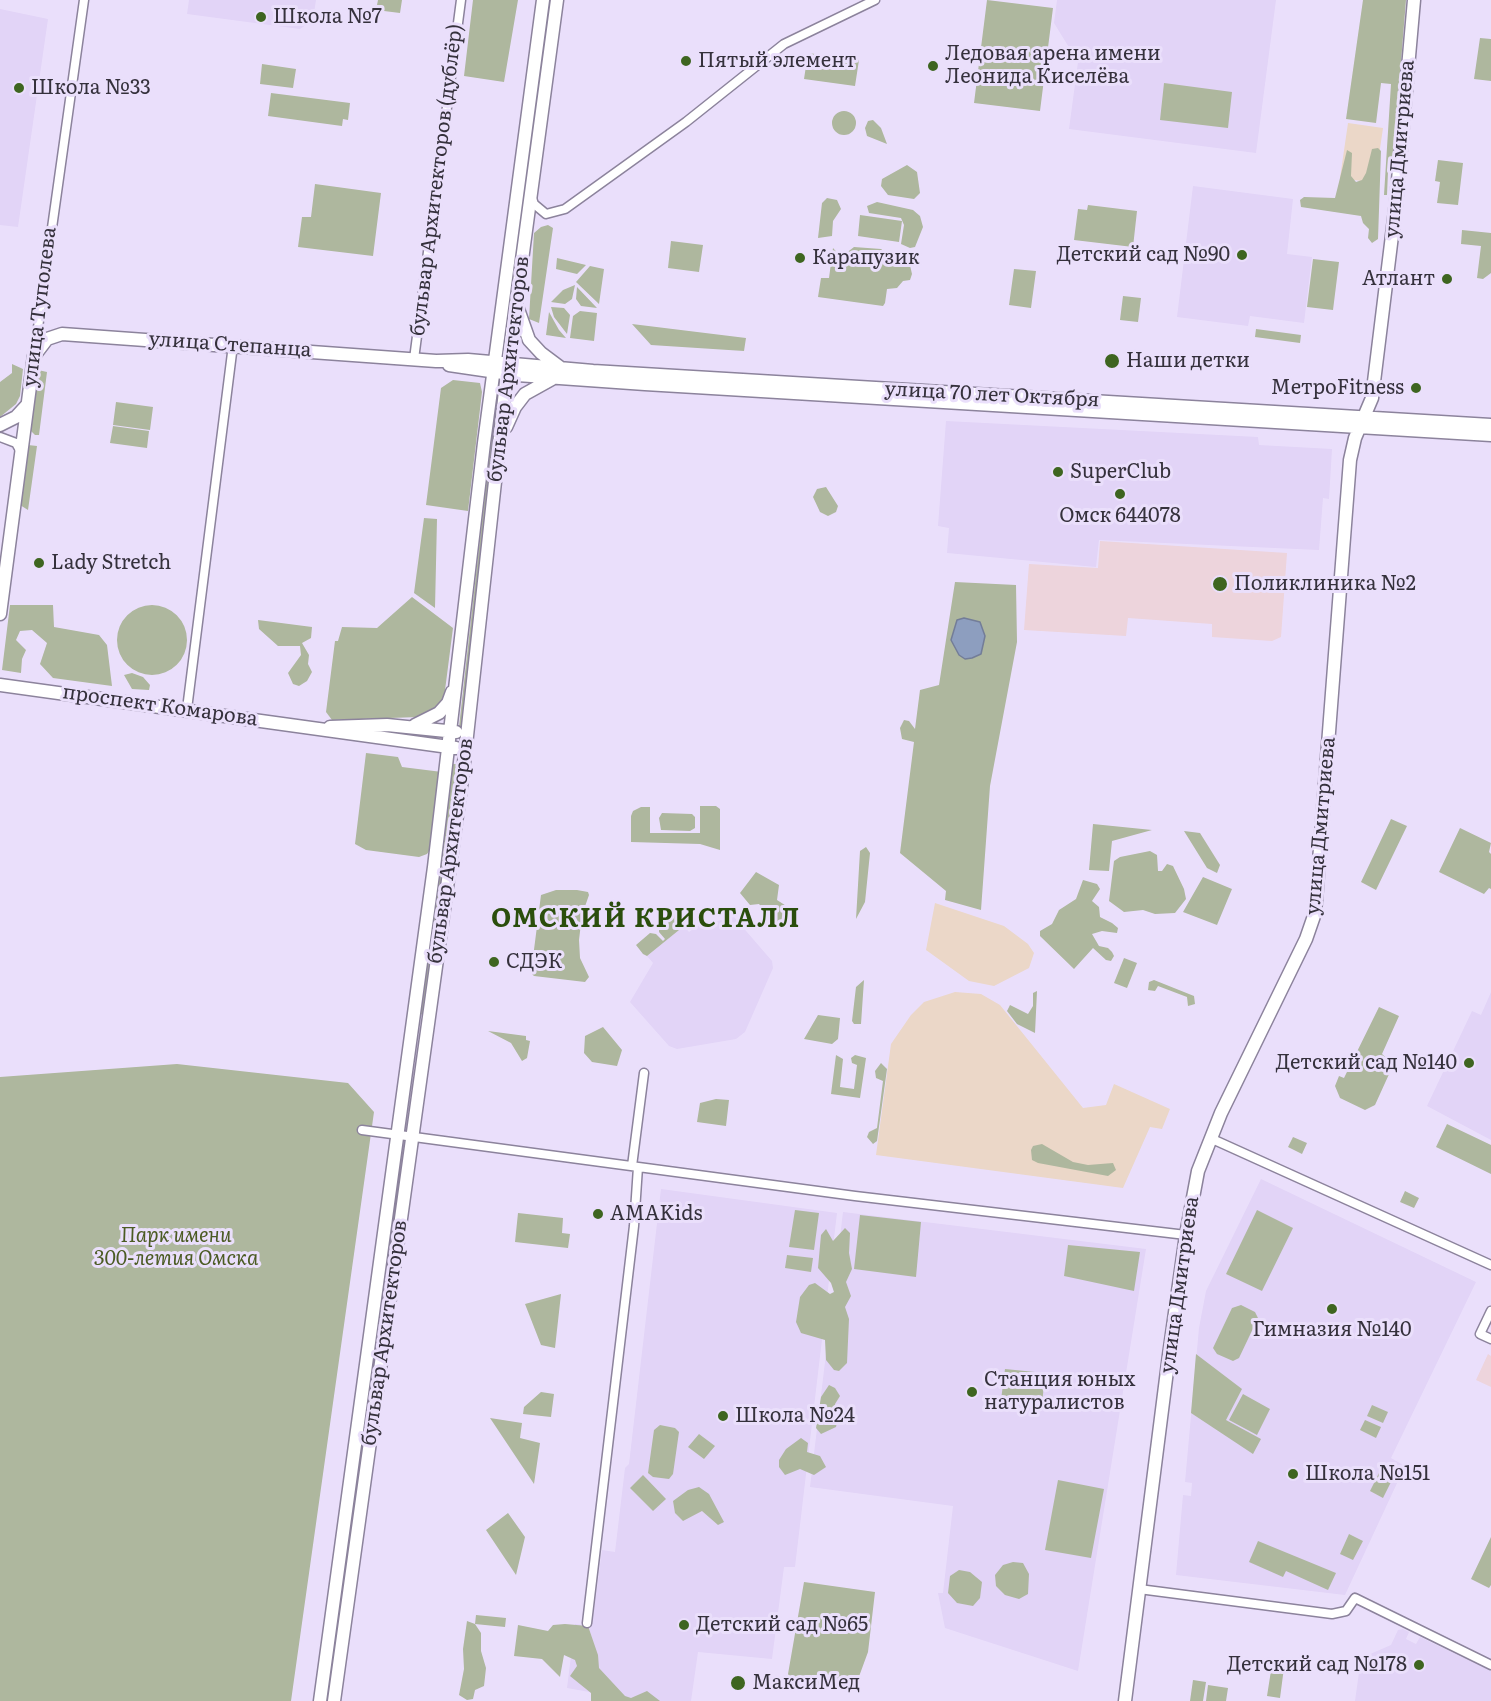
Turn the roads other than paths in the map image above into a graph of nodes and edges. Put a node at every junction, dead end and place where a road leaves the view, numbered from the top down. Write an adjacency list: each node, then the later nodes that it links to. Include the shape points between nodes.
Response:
1 (84, 0): 11 (street, улица Туполева)
2 (461, 0): 15 (street, бульвар Архитекторов (дублёр))
3 (543, 0): 16 (main road, бульвар Архитекторов)
4 (556, 0): 7 (main road, бульвар Архитекторов)
5 (875, 0): 8 (street, via 784,44 628,165 565,209)
6 (1414, 0): 20 (main road, улица Дмитриева, via 1396,203 1372,398)
7 (531, 196): 8 (street, via 534,204); 9 (main road, бульвар Архитекторов)
8 (547, 214): 9 (street)
9 (526, 232): 10 (main road, бульвар Архитекторов)
10 (516, 304): 17 (main road, бульвар Архитекторов); 18 (main road, via 529,340)
11 (37, 321): 12 (street, via 43,331); 14 (street, улица Туполева)
12 (55, 336): 13 (main road, улица Степанца); 14 (main road, via 42,344)
13 (233, 345): 15 (main road, улица Степанца); 30 (street)
14 (34, 356): 19 (main road, улица Туполева)
15 (414, 359): 16 (main road, улица Степанца)
16 (493, 367): 17 (main road, улица 70 лет Октября); 28 (main road, бульвар Архитекторов)
17 (508, 369): 18 (main road, улица 70 лет Октября); 25 (main road, бульвар Архитекторов)
18 (559, 373): 20 (main road, улица 70 лет Октября); 25 (main road, via 520,400)
19 (27, 404): 21 (main road, via 16,417); 26 (main road, улица Туполева)
20 (1363, 422): 22 (main road, улица 70 лет Октября); 23 (main road, улица 70 лет Октября); 40 (main road, улица Дмитриева, via 1350,460 1315,913)
21 (0, 425)
22 (1491, 425)
23 (1491, 435)
24 (0, 437): 26 (street, via 16,443)
25 (500, 445): 34 (main road, бульвар Архитекторов)
26 (21, 452): 27 (main road, улица Туполева)
27 (0, 614)
28 (456, 680): 31 (main road, via 444,708 432,718); 33 (main road, бульвар Архитекторов)
29 (0, 685): 30 (main road, проспект Комарова)
30 (187, 709): 32 (main road, проспект Комарова)
31 (411, 726): 32 (main road, проспект Комарова); 33 (main road, проспект Комарова)
32 (320, 729): 35 (main road, проспект Комарова)
33 (450, 731): 34 (main road, проспект Комарова); 35 (main road, бульвар Архитекторов)
34 (467, 733): 36 (main road, бульвар Архитекторов)
35 (448, 747): 36 (main road, проспект Комарова); 39 (main road, бульвар Архитекторов)
36 (465, 749): 39 (main road, бульвар Архитекторов)
37 (644, 1073): 41 (street)
38 (362, 1131): 39 (street)
39 (405, 1136): 41 (street); 49 (main road, бульвар Архитекторов); 50 (main road, бульвар Архитекторов)
40 (1210, 1138): 42 (main road, улица Дмитриева, via 1198,1171); 43 (street)
41 (635, 1166): 42 (street); 47 (street, via 634,1226)
42 (1186, 1235): 46 (main road, улица Дмитриева)
43 (1491, 1265)
44 (1491, 1311): 45 (street, via 1480,1334)
45 (1491, 1339)
46 (1139, 1589): 48 (street, via 1332,1614 1346,1611 1355,1598); 51 (main road, улица Дмитриева)
47 (587, 1623)
48 (1491, 1665)
49 (320, 1701)
50 (334, 1701)
51 (1125, 1701)

